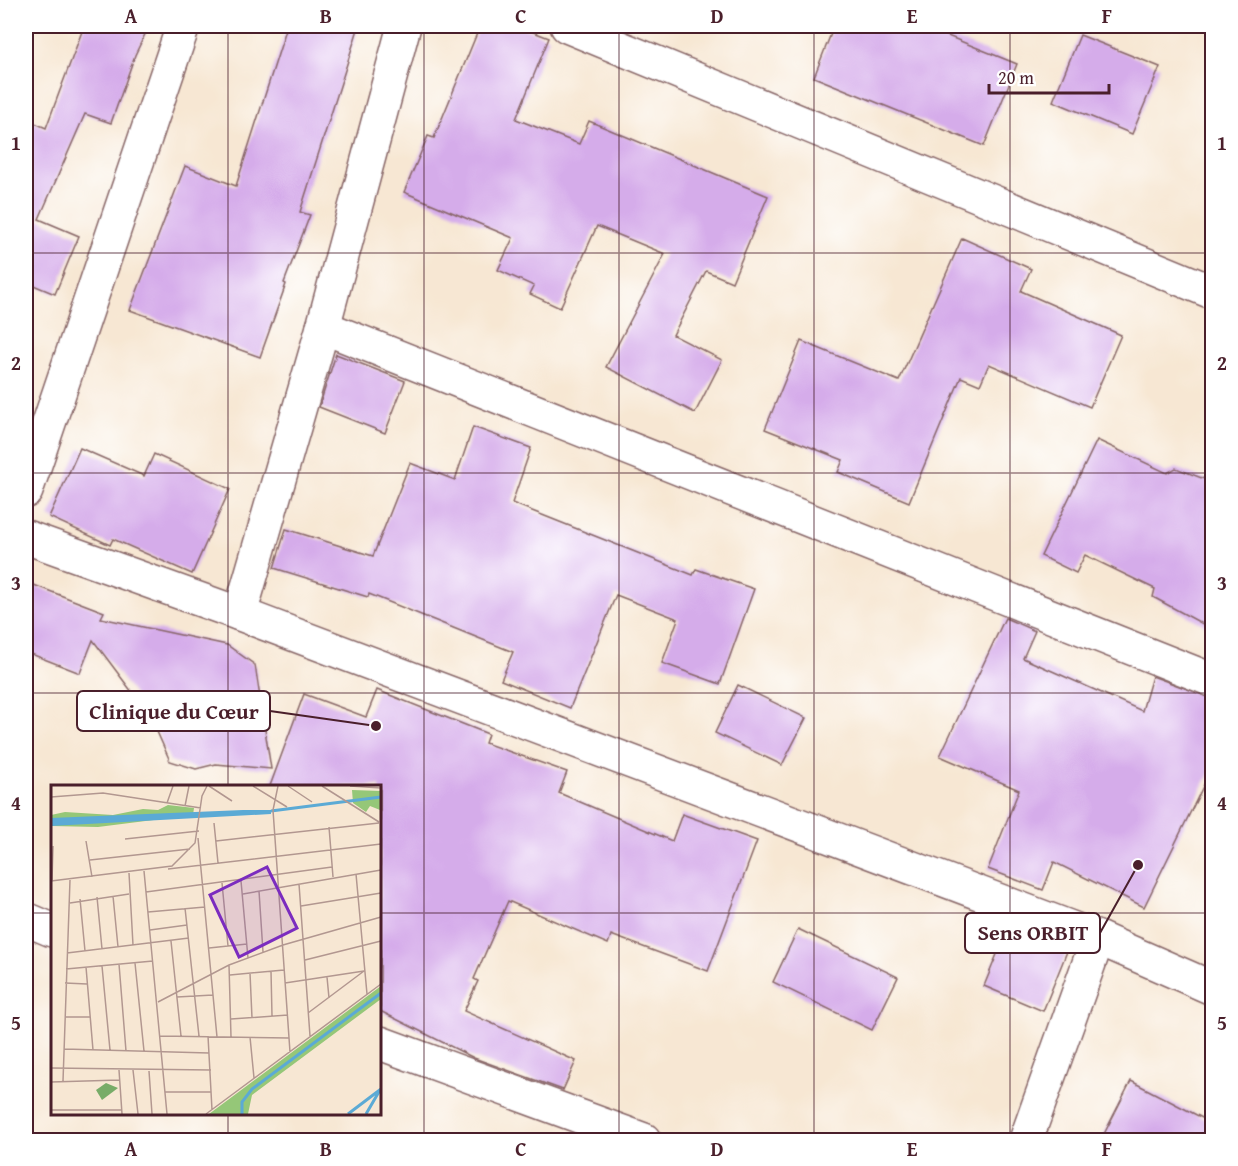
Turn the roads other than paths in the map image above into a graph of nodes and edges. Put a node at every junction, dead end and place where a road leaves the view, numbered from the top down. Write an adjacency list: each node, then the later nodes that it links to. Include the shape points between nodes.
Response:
1 (183, 26): 6 (street)
2 (404, 26): 5 (street)
3 (567, 26): 4 (street)
4 (1212, 292)
5 (323, 327): 8 (street); 9 (street)
6 (26, 491)
7 (26, 537): 8 (street)
8 (240, 614): 12 (street)
9 (1212, 680)
10 (26, 919): 11 (street)
11 (51, 930)
12 (1098, 938): 13 (street); 16 (street)
13 (1212, 988)
14 (381, 1043): 15 (street)
15 (644, 1140)
16 (1026, 1140)

